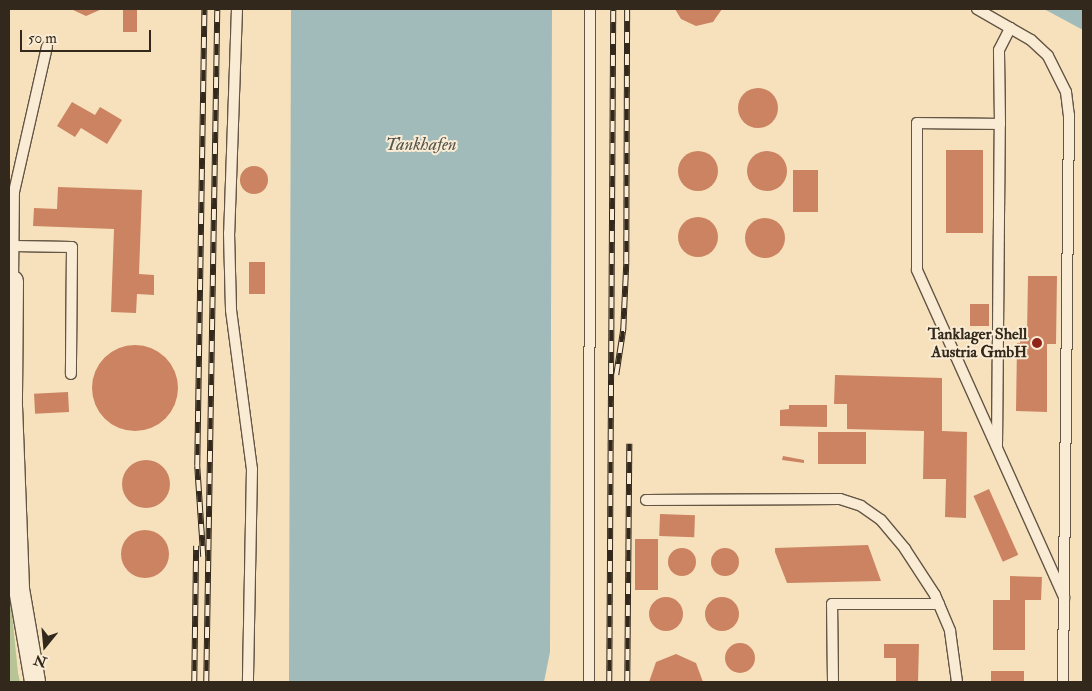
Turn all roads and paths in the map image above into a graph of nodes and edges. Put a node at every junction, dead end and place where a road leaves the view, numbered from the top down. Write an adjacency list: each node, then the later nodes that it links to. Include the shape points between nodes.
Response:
1 (237, 9): 16 (lane, via 229,233 231,310 252,469)
2 (590, 9): 17 (lane)
3 (977, 9): 4 (lane)
4 (1010, 28): 6 (lane, via 999,50); 13 (lane, via 1032,40 1048,56 1066,92 1069,115)
5 (47, 48): 7 (lane, via 14,192)
6 (1000, 124): 10 (lane); 10 (lane, via 917,123 917,270)
7 (13, 246): 8 (lane); 9 (lane, via 72,247)
8 (13, 280): 12 (street)
9 (71, 374)
10 (997, 446): 13 (lane)
11 (646, 500): 14 (lane, via 840,499 861,506 881,520 906,549)
12 (14, 585): 15 (street)
13 (1064, 597): 20 (lane)
14 (939, 604): 18 (lane, via 832,604); 19 (lane, via 950,631)
15 (35, 682)
16 (248, 682)
17 (590, 682)
18 (833, 682)
19 (957, 682)
20 (1063, 682)

